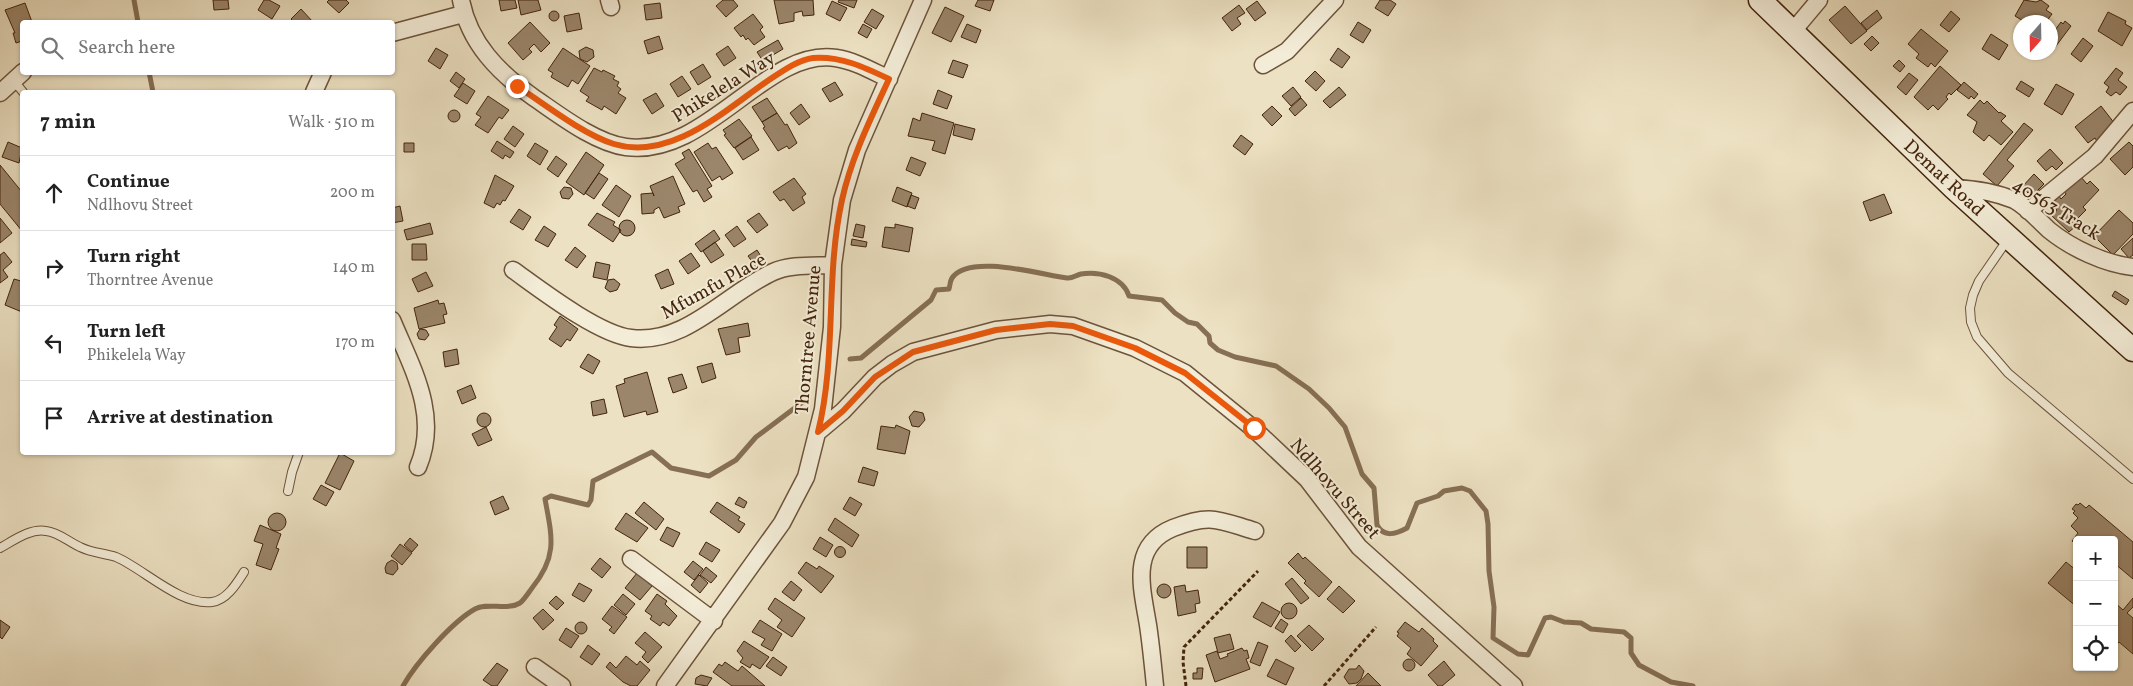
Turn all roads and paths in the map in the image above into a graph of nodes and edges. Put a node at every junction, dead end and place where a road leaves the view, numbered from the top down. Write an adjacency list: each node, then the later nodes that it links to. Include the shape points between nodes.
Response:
1 (924, 0): 10 (street, Thorntree Avenue)
2 (1335, 0): 8 (street, via 1287,51)
3 (1760, 0): 6 (street, Demat Road)
4 (1819, 0): 6 (street)
5 (462, 7): 7 (street); 10 (street, Phikelela Way, via 481,49 517,86 604,141 627,147 667,143 703,126 781,72 812,58 836,58)
6 (1793, 31): 15 (street, Demat Road)
7 (395, 32)
8 (1263, 66)
9 (322, 75): 12 (street)
10 (889, 79): 18 (street, Thorntree Avenue, via 857,150 842,200)
11 (20, 82): 13 (street)
12 (315, 90)
13 (0, 93)
14 (2133, 111): 16 (street, via 2095,156)
15 (1954, 188): 16 (street, 40563 Track, via 1997,194 2016,201); 17 (street, Demat Road)
16 (2028, 211): 19 (street, 40563 Track, via 2051,232 2080,249 2109,262)
17 (2009, 238): 22 (street, Demat Road); 26 (lane, via 1973,295 1971,322 1977,337 2008,373)
18 (833, 265): 20 (street, Mfumfu Place, via 774,271 675,332 653,338 617,335 564,306); 23 (street, Thorntree Avenue, via 832,327 824,409)
19 (2133, 267)
20 (513, 270)
21 (395, 328): 25 (street, via 425,405 427,439)
22 (2133, 350)
23 (818, 432): 33 (street, Thorntree Avenue, via 801,489 782,524); 36 (street, Ndlhovu Street, via 892,364 913,352 996,330 1050,324 1073,326 1135,348 1185,373 1254,428 1307,479 1359,548)
24 (298, 455): 27 (lane)
25 (418, 467)
26 (2133, 479)
27 (288, 491)
28 (1254, 531): 39 (street, via 1213,518 1195,519 1163,532 1152,542 1144,556 1140,578)
29 (0, 548): 32 (lane, via 25,535 46,530 83,549 118,558 167,588 211,602 225,596)
30 (631, 559): 33 (street)
31 (1258, 571): 40 (path, via 1184,647)
32 (244, 572)
33 (714, 621): 38 (street, Thorntree Avenue)
34 (1376, 627): 41 (path)
35 (535, 667): 37 (street)
36 (1512, 685): 42 (street)
37 (562, 686)
38 (665, 686)
39 (1155, 686)
40 (1186, 686)
41 (1324, 686)
42 (1493, 686)

